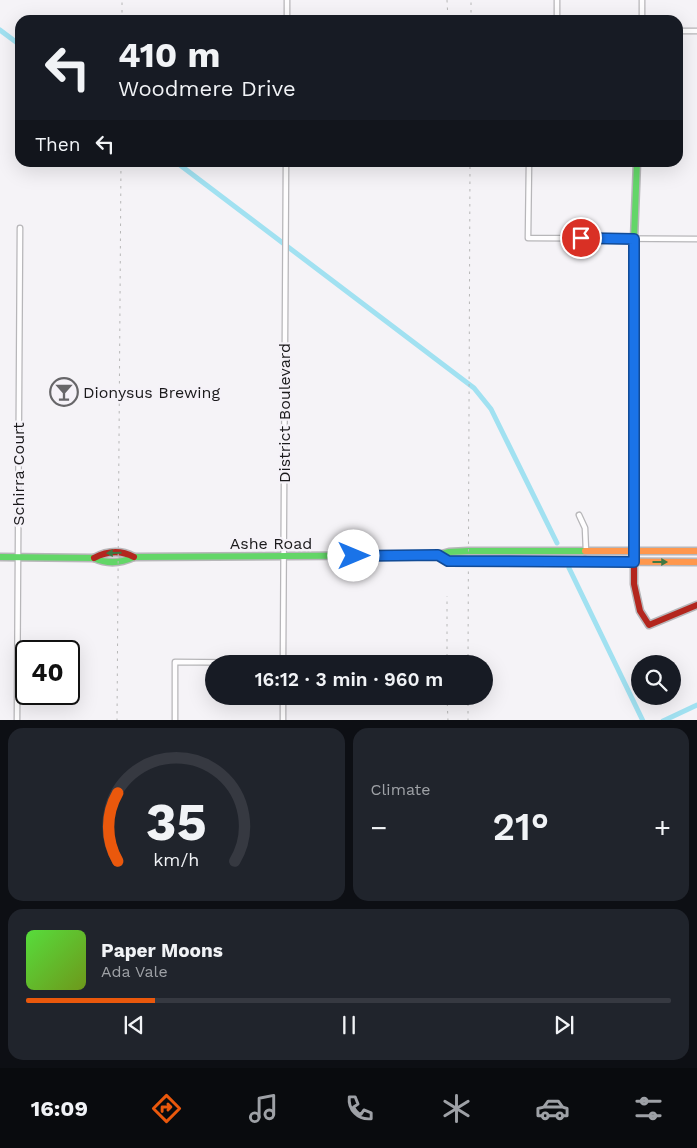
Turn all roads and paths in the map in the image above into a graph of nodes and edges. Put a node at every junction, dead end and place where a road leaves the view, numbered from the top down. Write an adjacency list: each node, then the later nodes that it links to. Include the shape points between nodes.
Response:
1 (287, 0): 4 (street)
2 (557, 0): 5 (street)
3 (642, 0): 6 (street)
4 (287, 15)
5 (557, 15)
6 (642, 15)
7 (683, 31): 8 (street)
8 (697, 31)
9 (286, 167): 20 (street, District Boulevard)
10 (529, 167): 13 (street, via 528,238)
11 (637, 167): 13 (street)
12 (20, 228): 22 (street, Schirra Court)
13 (634, 239): 14 (street); 17 (street)
14 (697, 239)
15 (579, 515): 16 (street, via 585,528)
16 (586, 551): 17 (street, Ashe Road); 19 (street, Ashe Road, via 449,552)
17 (634, 551): 18 (street, Ashe Road); 23 (street)
18 (697, 551)
19 (438, 555): 20 (street, Ashe Road); 23 (street, Ashe Road, via 448,561)
20 (283, 556): 22 (street, Ashe Road, via 134,557 128,561); 26 (street, District Boulevard)
21 (0, 557): 22 (street, Ashe Road)
22 (17, 557): 29 (street, Schirra Court)
23 (634, 562): 24 (street, Ashe Road, one-way to 24); 25 (street, via 634,584 640,611 649,625)
24 (697, 562)
25 (697, 606)
26 (283, 655)
27 (205, 662): 30 (street, via 175,662)
28 (283, 705): 31 (street)
29 (17, 720)
30 (174, 720)
31 (283, 720)

